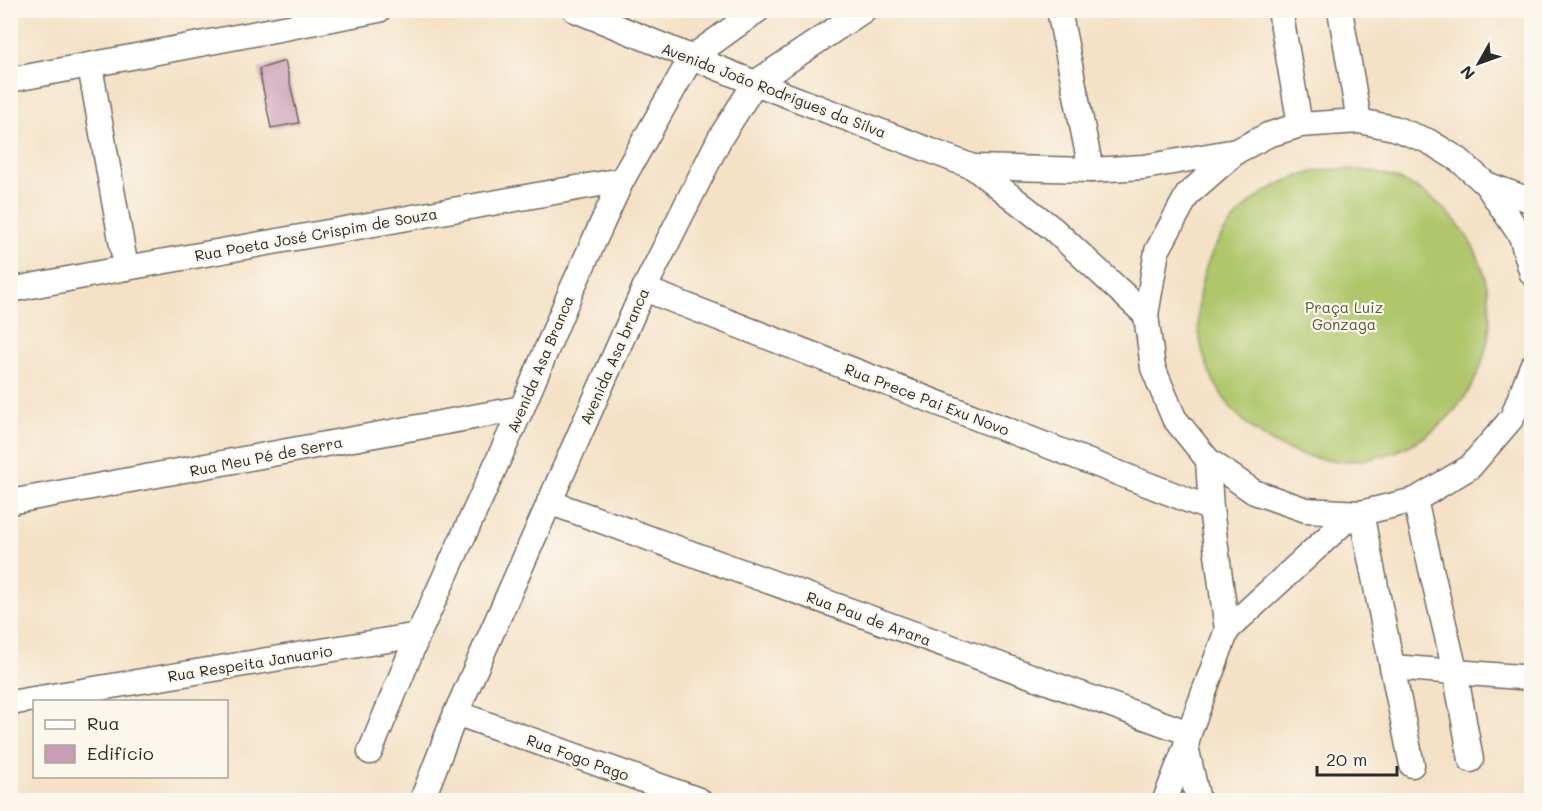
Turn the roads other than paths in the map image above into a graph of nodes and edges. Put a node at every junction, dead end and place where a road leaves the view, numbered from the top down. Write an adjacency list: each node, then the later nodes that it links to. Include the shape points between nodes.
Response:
1 (379, 10): 9 (street)
2 (575, 10): 8 (street, Avenida João Rodrigues da Silva)
3 (758, 10): 8 (street, Avenida Asa Branca)
4 (864, 10): 11 (street)
5 (1059, 10): 16 (street)
6 (1280, 10): 13 (street)
7 (1340, 10): 12 (street)
8 (691, 58): 11 (street, Avenida João Rodrigues da Silva); 17 (street, Avenida Asa Branca)
9 (90, 66): 10 (street); 20 (street)
10 (10, 80)
11 (755, 83): 15 (street, Avenida João Rodrigues da Silva); 22 (street, Avenida Asa branca, via 720,138)
12 (1359, 122): 13 (street); 18 (street, via 1394,128 1428,141 1459,160)
13 (1300, 125): 14 (street)
14 (1237, 151): 16 (street, Avenida João Rodrigues da Silva, via 1144,167); 24 (street, via 1188,194 1157,251)
15 (973, 167): 16 (street, Avenida João Rodrigues da Silva); 24 (street, Avenida João Rodrigues da Silva, via 1053,229)
16 (1091, 170)
17 (622, 180): 20 (street, Rua Poeta José Crispim de Souza); 26 (street, Avenida Asa Branca)
18 (1486, 184): 19 (street); 21 (street, via 1521,236)
19 (1532, 201)
20 (126, 268): 23 (street, Rua Poeta José Crispim de Souza)
21 (1532, 274)
22 (644, 289): 30 (street, Avenida Asa branca); 31 (street, Rua Prece Pai Exu Novo)
23 (10, 291)
24 (1146, 315): 27 (street, via 1153,368 1174,418)
25 (1532, 366): 28 (street, via 1512,418 1470,467)
26 (522, 408): 29 (street, Rua Meu Pé de Serra); 34 (street, Avenida Asa Branca)
27 (1208, 460): 31 (street); 32 (street, via 1254,492 1306,510)
28 (1415, 500): 32 (street); 36 (street)
29 (10, 502)
30 (549, 502): 39 (street, Avenida Asa branca); 40 (street, Rua Pau de Arara)
31 (1211, 509): 33 (street)
32 (1357, 513): 33 (street); 35 (street)
33 (1227, 630): 40 (street)
34 (418, 635): 38 (street, Rua Respeita Januario); 41 (street, Avenida Asa Branca)
35 (1392, 668): 36 (street); 43 (street)
36 (1455, 671): 37 (street); 42 (street)
37 (1532, 678)
38 (10, 703)
39 (456, 712): 44 (street); 45 (street, Rua Fogo Pago)
40 (1187, 740): 46 (street); 47 (street)
41 (370, 752)
42 (1471, 760)
43 (1412, 765)
44 (422, 801)
45 (699, 801)
46 (1165, 801)
47 (1198, 801)

